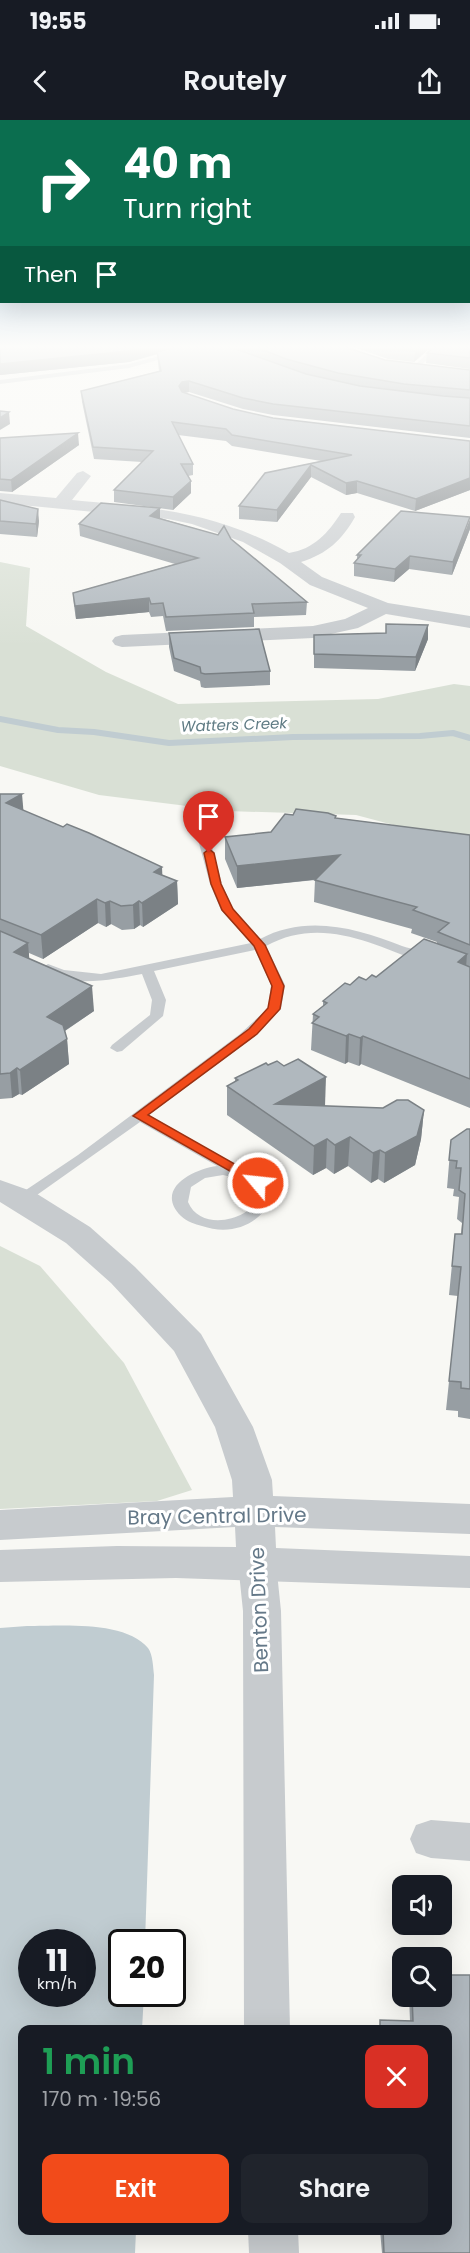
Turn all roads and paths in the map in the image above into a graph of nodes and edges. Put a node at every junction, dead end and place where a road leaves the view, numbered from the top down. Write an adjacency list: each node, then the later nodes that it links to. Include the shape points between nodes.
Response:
1 (83, 476): 3 (street)
2 (0, 498): 3 (street)
3 (62, 502): 5 (street, via 195,520 249,538)
4 (347, 517): 5 (street, via 337,535 322,548)
5 (286, 559): 6 (street, via 316,580)
6 (384, 608): 7 (street); 8 (street, via 351,624 313,632)
7 (470, 622)
8 (122, 641)
9 (199, 821): 10 (lane, via 227,910)
10 (259, 945): 11 (lane, via 281,933 333,929 376,940); 13 (lane); 15 (lane, via 278,986 274,1009 253,1031)
11 (439, 964)
12 (41, 965): 13 (lane, via 61,974 101,978)
13 (147, 969): 14 (lane, via 159,1000 156,1016)
14 (117, 1048)
15 (140, 1116): 16 (lane); 17 (lane)
16 (237, 1172): 16 (lane, via 258,1183 264,1191 261,1209 252,1216 234,1224 213,1224 199,1221 181,1207 181,1189 192,1178 209,1171)
17 (11, 1194): 18 (street, Benton Drive, via 78,1235 188,1343 234,1427 252,1480)
18 (255, 1511): 19 (street, Bray Central Drive); 20 (street, Bray Central Drive); 21 (street, Benton Drive)
19 (470, 1519)
20 (0, 1524)
21 (257, 1563): 22 (street); 23 (street); 24 (street, Benton Drive, via 262,1611)
22 (0, 1566)
23 (470, 1572)
24 (267, 2025)
25 (273, 2235): 26 (street)
26 (274, 2253)

